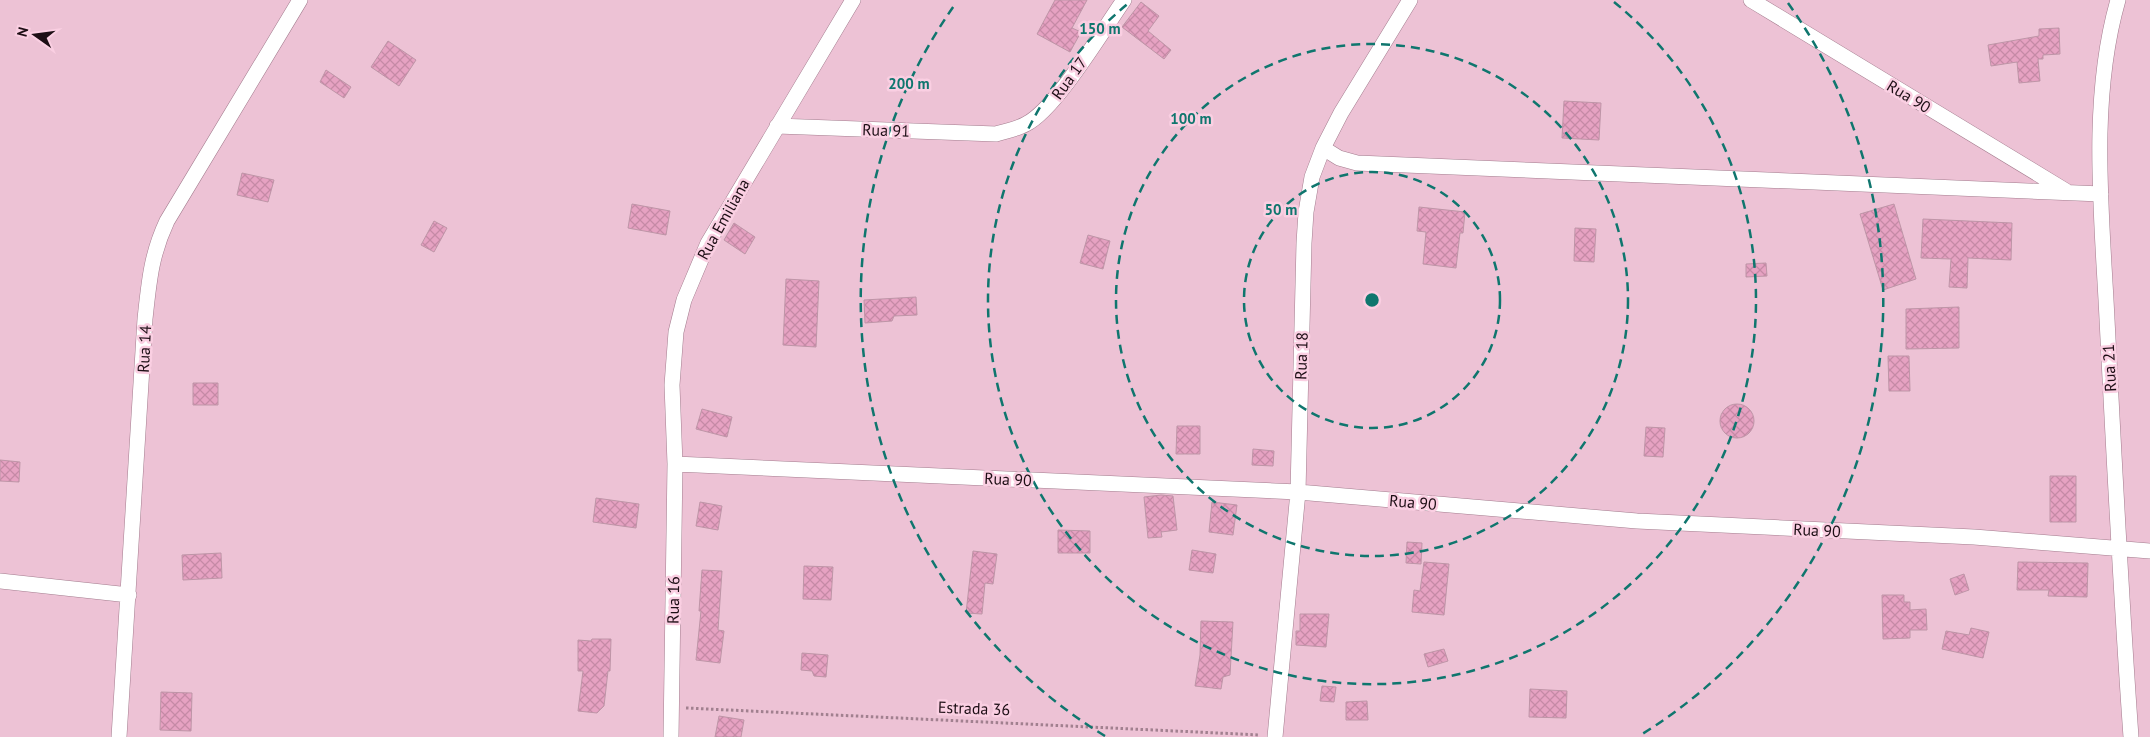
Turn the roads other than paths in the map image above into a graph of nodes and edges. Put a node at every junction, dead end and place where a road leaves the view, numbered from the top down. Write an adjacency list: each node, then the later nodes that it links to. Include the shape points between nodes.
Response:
1 (300, 0): 17 (street, Rua 14, via 167,221 156,245 145,319)
2 (853, 0): 7 (street, Rua Emiliana)
3 (1124, 0): 8 (street, Rua 17, via 1045,110 1026,124)
4 (1410, 0): 9 (street, Rua 18)
5 (1751, 0): 10 (street, Rua 90)
6 (2118, 0): 11 (street, Rua 21, via 2110,27 2101,106)
7 (776, 126): 8 (street, Rua 91); 12 (street, Rua Emiliana, via 708,243 684,300 676,332 672,385)
8 (996, 134)
9 (1323, 148): 10 (street, via 1339,158 1357,163); 13 (street, Rua 18, via 1312,176 1306,212)
10 (2067, 191): 11 (street)
11 (2101, 194): 14 (street, Rua 21)
12 (675, 464): 13 (street, Rua 90); 20 (street, Rua 16)
13 (1298, 492): 14 (street, Rua 90, via 1637,521 1974,537); 18 (street, Rua 18)
14 (2118, 550): 15 (street, Rua 90); 21 (street, Rua 21)
15 (2150, 551)
16 (0, 581): 17 (street)
17 (129, 595): 19 (street, Rua 14)
18 (1275, 736)
19 (119, 737)
20 (671, 737)
21 (2131, 737)

